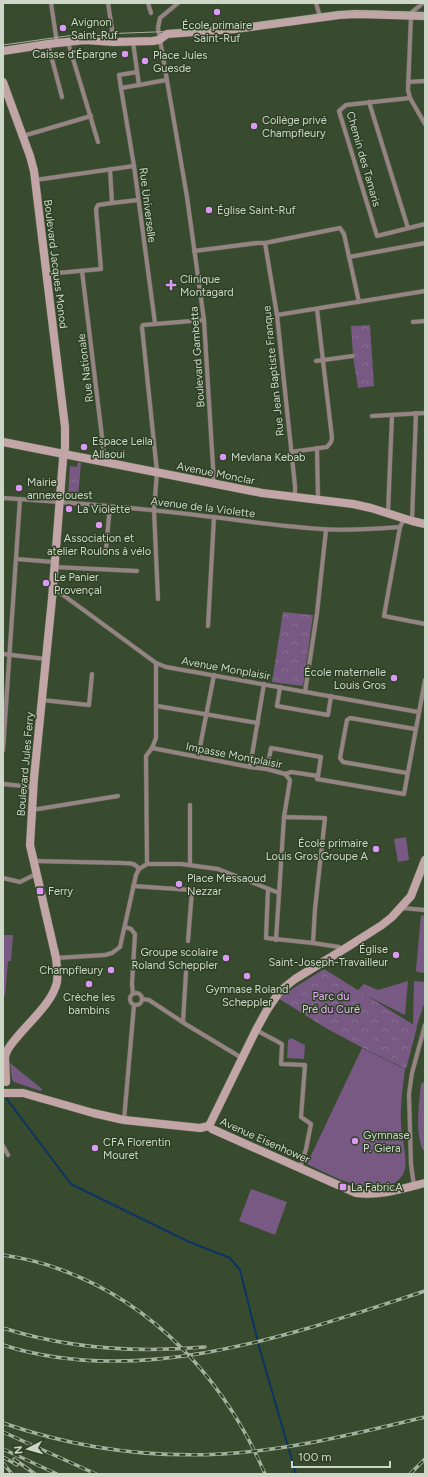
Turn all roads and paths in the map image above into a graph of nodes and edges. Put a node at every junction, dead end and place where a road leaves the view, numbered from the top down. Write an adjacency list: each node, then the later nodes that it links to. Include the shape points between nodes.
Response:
1 (51, 3): 16 (street)
2 (108, 3): 14 (street)
3 (148, 3): 8 (street)
4 (178, 3): 7 (street, Boulevard Gambetta)
5 (316, 3): 11 (street)
6 (422, 3): 9 (street)
7 (173, 4): 12 (street, Boulevard Gambetta, via 160,18)
8 (150, 13)
9 (411, 16): 10 (street); 11 (street, via 356,14); 23 (street)
10 (425, 16)
11 (320, 17): 12 (street, via 235,29 167,34)
12 (159, 40): 15 (street); 20 (street, Boulevard Gambetta)
13 (68, 42): 14 (street); 16 (street); 29 (street)
14 (111, 42): 15 (street)
15 (133, 42): 19 (street)
16 (57, 43): 17 (street)
17 (48, 44): 18 (street); 26 (street)
18 (3, 52)
19 (138, 72): 24 (street); 25 (street, via 119,75)
20 (166, 80): 24 (street); 42 (street, Boulevard Gambetta)
21 (425, 81): 23 (street)
22 (3, 82): 31 (street, Boulevard Jacques Monod)
23 (408, 82): 27 (street)
24 (139, 85): 25 (street)
25 (121, 88): 33 (street, Rue Universelle)
26 (62, 97)
27 (410, 98): 28 (street, Chemin des Tamaris); 30 (street)
28 (369, 102): 39 (street); 39 (street, Chemin des Tamaris, via 346,105 339,111 377,236)
29 (91, 116): 31 (street); 32 (street)
30 (425, 124)
31 (23, 136): 35 (street, Boulevard Jacques Monod)
32 (98, 142)
33 (134, 166): 34 (street); 36 (street, Rue Universelle)
34 (110, 169): 35 (street); 37 (street)
35 (35, 180): 45 (street, Boulevard Jacques Monod)
36 (138, 200): 37 (street); 53 (street, Rue Universelle)
37 (112, 203): 44 (street, via 98,205 96,209 101,269)
38 (425, 224): 39 (street, Chemin des Tamaris)
39 (408, 228)
40 (265, 243): 42 (street); 43 (street, via 340,228 344,234); 49 (street, Rue Jean Baptiste Franque)
41 (425, 243): 43 (street)
42 (194, 251): 50 (street, Boulevard Gambetta)
43 (349, 257): 47 (street)
44 (82, 271): 45 (street); 65 (street, Rue Nationale)
45 (47, 274): 64 (street, Boulevard Jacques Monod, via 65,427)
46 (425, 291): 47 (street)
47 (359, 302): 48 (street)
48 (317, 309): 49 (street); 55 (street)
49 (276, 315): 63 (street, Rue Jean Baptiste Franque)
50 (204, 320): 53 (street); 67 (street, Boulevard Gambetta)
51 (425, 321): 52 (street)
52 (413, 322)
53 (155, 323): 66 (street, via 142,327)
54 (353, 356): 55 (street)
55 (323, 360): 56 (street); 62 (street, via 332,438 327,447)
56 (316, 361)
57 (425, 412): 58 (street)
58 (416, 413): 59 (street); 77 (street)
59 (392, 415): 60 (street); 75 (street)
60 (372, 416)
61 (3, 442): 64 (street, Avenue Monclar)
62 (317, 448): 63 (street); 71 (street)
63 (291, 452): 69 (street, Rue Jean Baptiste Franque)
64 (64, 454): 65 (street, Avenue Monclar); 72 (street, Boulevard Jules Ferry)
65 (105, 462): 66 (street, Avenue Monclar)
66 (157, 472): 67 (street, Avenue Monclar); 74 (street)
67 (214, 483): 69 (street, Avenue Monclar)
68 (3, 498): 70 (street, Avenue de la Violette)
69 (295, 498): 71 (street, Avenue Monclar)
70 (20, 499): 72 (street, Avenue de la Violette); 82 (street)
71 (318, 500): 75 (street, Avenue Monclar, via 353,504)
72 (59, 501): 73 (street, Avenue de la Violette); 83 (street, Boulevard Jules Ferry)
73 (110, 506): 74 (street, Avenue de la Violette); 81 (street)
74 (154, 510): 76 (street, Avenue de la Violette); 86 (street)
75 (388, 513): 77 (street, Avenue Monclar)
76 (214, 517): 80 (street, Avenue de la Violette); 88 (street)
77 (408, 520): 78 (street, Avenue Monclar); 79 (street)
78 (425, 524)
79 (400, 527): 80 (street, Avenue de la Violette); 87 (street, via 384,616)
80 (326, 530): 98 (street, via 318,614)
81 (106, 549)
82 (16, 559): 83 (street); 90 (street)
83 (54, 565): 84 (street); 85 (street, Boulevard Jules Ferry)
84 (137, 571)
85 (52, 590): 91 (street, Boulevard Jules Ferry); 92 (street, Avenue Monplaisir, via 59,592)
86 (158, 599)
87 (425, 624)
88 (208, 626)
89 (3, 654): 90 (street)
90 (9, 655): 91 (street); 107 (street)
91 (46, 659): 100 (street, Boulevard Jules Ferry)
92 (156, 663): 94 (street, Avenue Monplaisir); 101 (street)
93 (92, 674): 100 (street, via 89,705)
94 (214, 675): 96 (street, Avenue Monplaisir); 103 (street)
95 (425, 680): 102 (street)
96 (264, 684): 97 (street, Avenue Monplaisir); 104 (street)
97 (280, 687): 98 (street, Avenue Monplaisir); 99 (street, via 277,706 328,714)
98 (305, 692): 99 (street, Avenue Monplaisir)
99 (331, 696): 102 (street, Avenue Monplaisir)
100 (42, 700): 115 (street, Boulevard Jules Ferry)
101 (157, 706): 103 (street); 106 (street, via 156,738)
102 (418, 712): 105 (street)
103 (206, 715): 104 (street); 108 (street)
104 (258, 724): 109 (street)
105 (415, 729): 112 (street); 112 (street, via 350,718 347,720 340,758 343,762)
106 (152, 748): 108 (street, Impasse Montplaisir); 122 (street, via 146,756)
107 (3, 750)
108 (198, 757): 109 (street, Impasse Montplaisir)
109 (250, 767): 110 (street, Impasse Montplaisir)
110 (267, 769): 111 (street, Impasse Montplaisir); 113 (street, via 271,748 321,757)
111 (285, 774): 113 (street, Impasse Montplaisir, via 291,772); 119 (street, via 290,780)
112 (407, 774): 113 (street, Impasse Montplaisir, via 404,794 317,779)
113 (318, 776)
114 (3, 784): 115 (street)
115 (33, 787): 118 (street, Boulevard Jules Ferry)
116 (118, 796): 118 (street)
117 (190, 805): 123 (street)
118 (32, 810): 121 (street, Boulevard Jules Ferry, via 30,845)
119 (284, 817): 129 (street); 135 (street, via 325,818)
120 (425, 860): 130 (street, via 411,896)
121 (33, 861): 124 (street, via 132,863); 125 (street, Boulevard Jules Ferry)
122 (147, 864): 123 (street); 124 (street)
123 (190, 865): 128 (street, via 218,869)
124 (139, 869): 127 (street)
125 (36, 874): 126 (street, via 20,882); 137 (street, Boulevard Jules Ferry)
126 (3, 878)
127 (133, 886): 132 (street); 134 (street, via 192,890)
128 (268, 889): 129 (street); 133 (street, via 266,938)
129 (279, 893): 133 (street)
130 (401, 908): 131 (street); 136 (street, via 382,925)
131 (425, 910)
132 (125, 927): 137 (street, via 120,947 112,953); 139 (street, via 135,934)
133 (276, 940): 135 (street)
134 (188, 941)
135 (313, 943): 136 (street, via 339,946)
136 (342, 951): 144 (street, via 280,991)
137 (56, 958): 146 (street, Boulevard Jules Ferry, via 55,989 8,1048)
138 (186, 972): 142 (street)
139 (133, 994): 140 (street, via 139,994); 141 (street, via 131,1001)
140 (142, 999): 141 (street, via 140,1004); 142 (street, via 149,1000)
141 (134, 1005): 150 (street)
142 (183, 1022): 145 (street)
143 (425, 1025): 156 (street, via 409,1094)
144 (256, 1030): 145 (street); 154 (street, via 282,1044 281,1064 305,1065 301,1117 311,1124)
145 (242, 1058): 151 (street)
146 (4, 1059): 147 (street, Boulevard Jules Ferry)
147 (5, 1081): 148 (street, via 6,1089); 149 (street, Avenue Eisenhower)
148 (3, 1093): 149 (street, Avenue Eisenhower)
149 (24, 1093): 150 (street, Avenue Eisenhower)
150 (124, 1120): 151 (street, Avenue Eisenhower, via 200,1128)
151 (209, 1126): 154 (street, Avenue Eisenhower)
152 (3, 1146): 153 (street)
153 (8, 1156)
154 (300, 1168): 156 (street, Avenue Eisenhower, via 356,1193 382,1193)
155 (425, 1183): 156 (street, Avenue Eisenhower)
156 (414, 1186)

